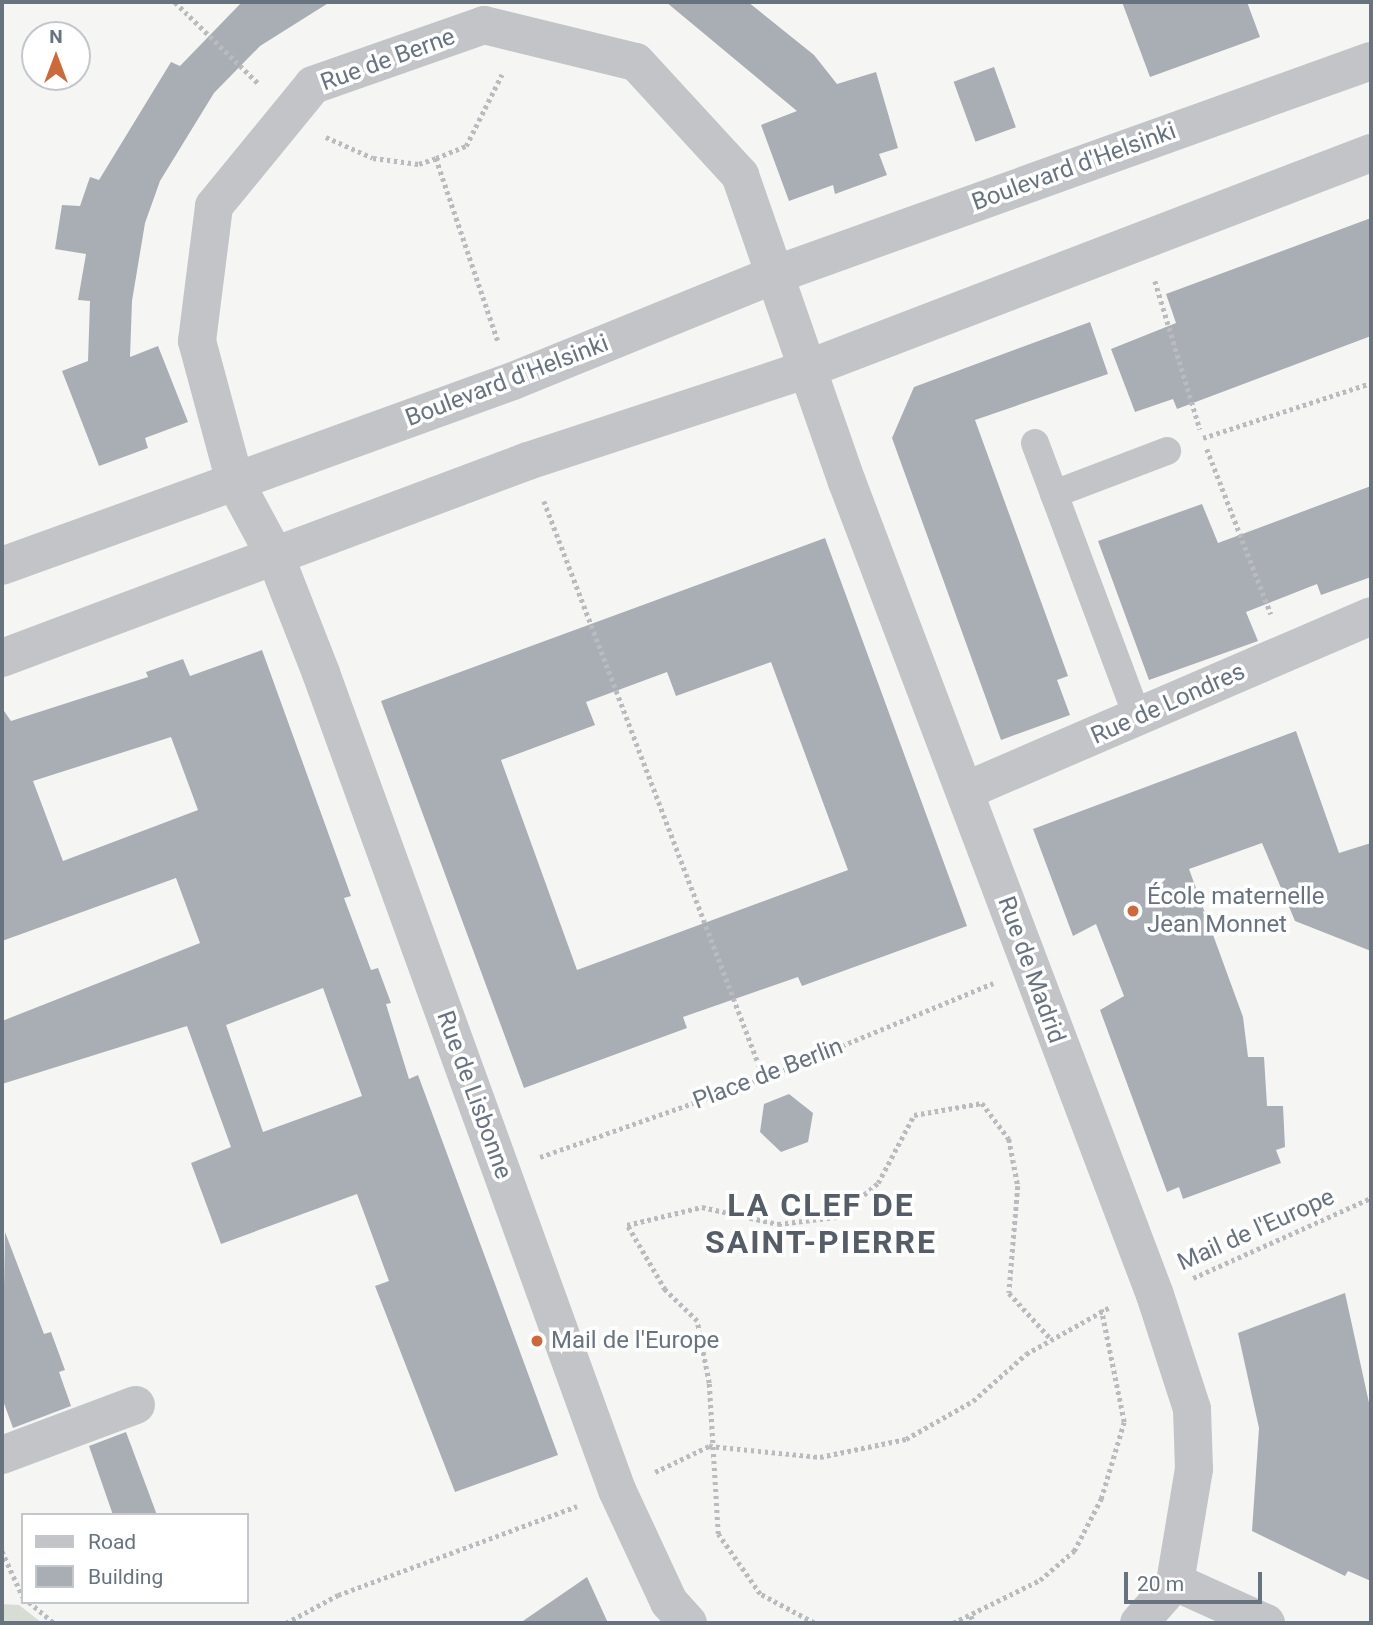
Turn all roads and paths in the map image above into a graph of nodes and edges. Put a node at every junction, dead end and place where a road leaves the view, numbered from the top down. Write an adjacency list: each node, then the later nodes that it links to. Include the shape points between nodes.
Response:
1 (1371, 61): 5 (street, Boulevard d'Helsinki)
2 (1371, 153): 4 (street)
3 (436, 158): 6 (path)
4 (1141, 242): 7 (street); 9 (path)
5 (777, 274): 7 (street); 13 (street, Boulevard d'Helsinki, via 513,381); 13 (street, Rue de Berne, via 740,175 636,62 484,25 313,85 214,205 197,341)
6 (483, 299)
7 (807, 369): 12 (street); 21 (street, Rue de Madrid)
8 (1371, 383): 9 (path)
9 (1203, 438): 18 (path)
10 (1035, 443): 14 (lane)
11 (1167, 451): 14 (lane)
12 (528, 461): 15 (street); 23 (path)
13 (235, 482): 15 (street); 16 (street, Boulevard d'Helsinki)
14 (1054, 494): 20 (lane)
15 (276, 558): 19 (street); 24 (street, Rue de Lisbonne)
16 (2, 566)
17 (1371, 616): 18 (street, Rue de Londres)
18 (1286, 652): 20 (street, Rue de Londres)
19 (2, 658)
20 (1138, 718): 21 (street, Rue de Londres)
21 (965, 791): 22 (street, Rue de Madrid)
22 (1029, 969): 23 (path, Place de Berlin); 26 (street, Rue de Madrid)
23 (764, 1077): 24 (path, Place de Berlin)
24 (503, 1170): 32 (street, Rue de Lisbonne)
25 (1370, 1197): 26 (path, Mail de l'Europe)
26 (1155, 1295): 27 (path, Mail de l'Europe); 34 (street, Rue de Madrid, via 1192,1409 1194,1469)
27 (1101, 1309): 28 (path, Mail de l'Europe); 37 (path, via 1124,1422 1101,1499 1074,1551 1040,1580)
28 (1051, 1339): 30 (path, Mail de l'Europe, via 973,1401 906,1438 820,1457); 30 (path, via 1009,1293 1018,1186 1009,1139 982,1103 914,1115 877,1183 837,1217 778,1224 702,1207 627,1225 664,1290 697,1321 709,1383)
29 (136, 1405): 31 (street)
30 (709, 1446): 32 (path); 41 (path, via 718,1534 760,1594)
31 (2, 1455)
32 (617, 1490): 39 (path, via 338,1595); 40 (street, Rue de Lisbonne, via 669,1602)
33 (2, 1550): 35 (path)
34 (1175, 1582): 44 (street); 45 (street)
35 (21, 1593)
36 (31, 1604): 38 (path)
37 (971, 1616): 42 (path); 43 (path)
38 (54, 1623)
39 (286, 1623)
40 (688, 1623)
41 (814, 1623)
42 (953, 1623)
43 (974, 1623)
44 (1139, 1623)
45 (1266, 1623)

